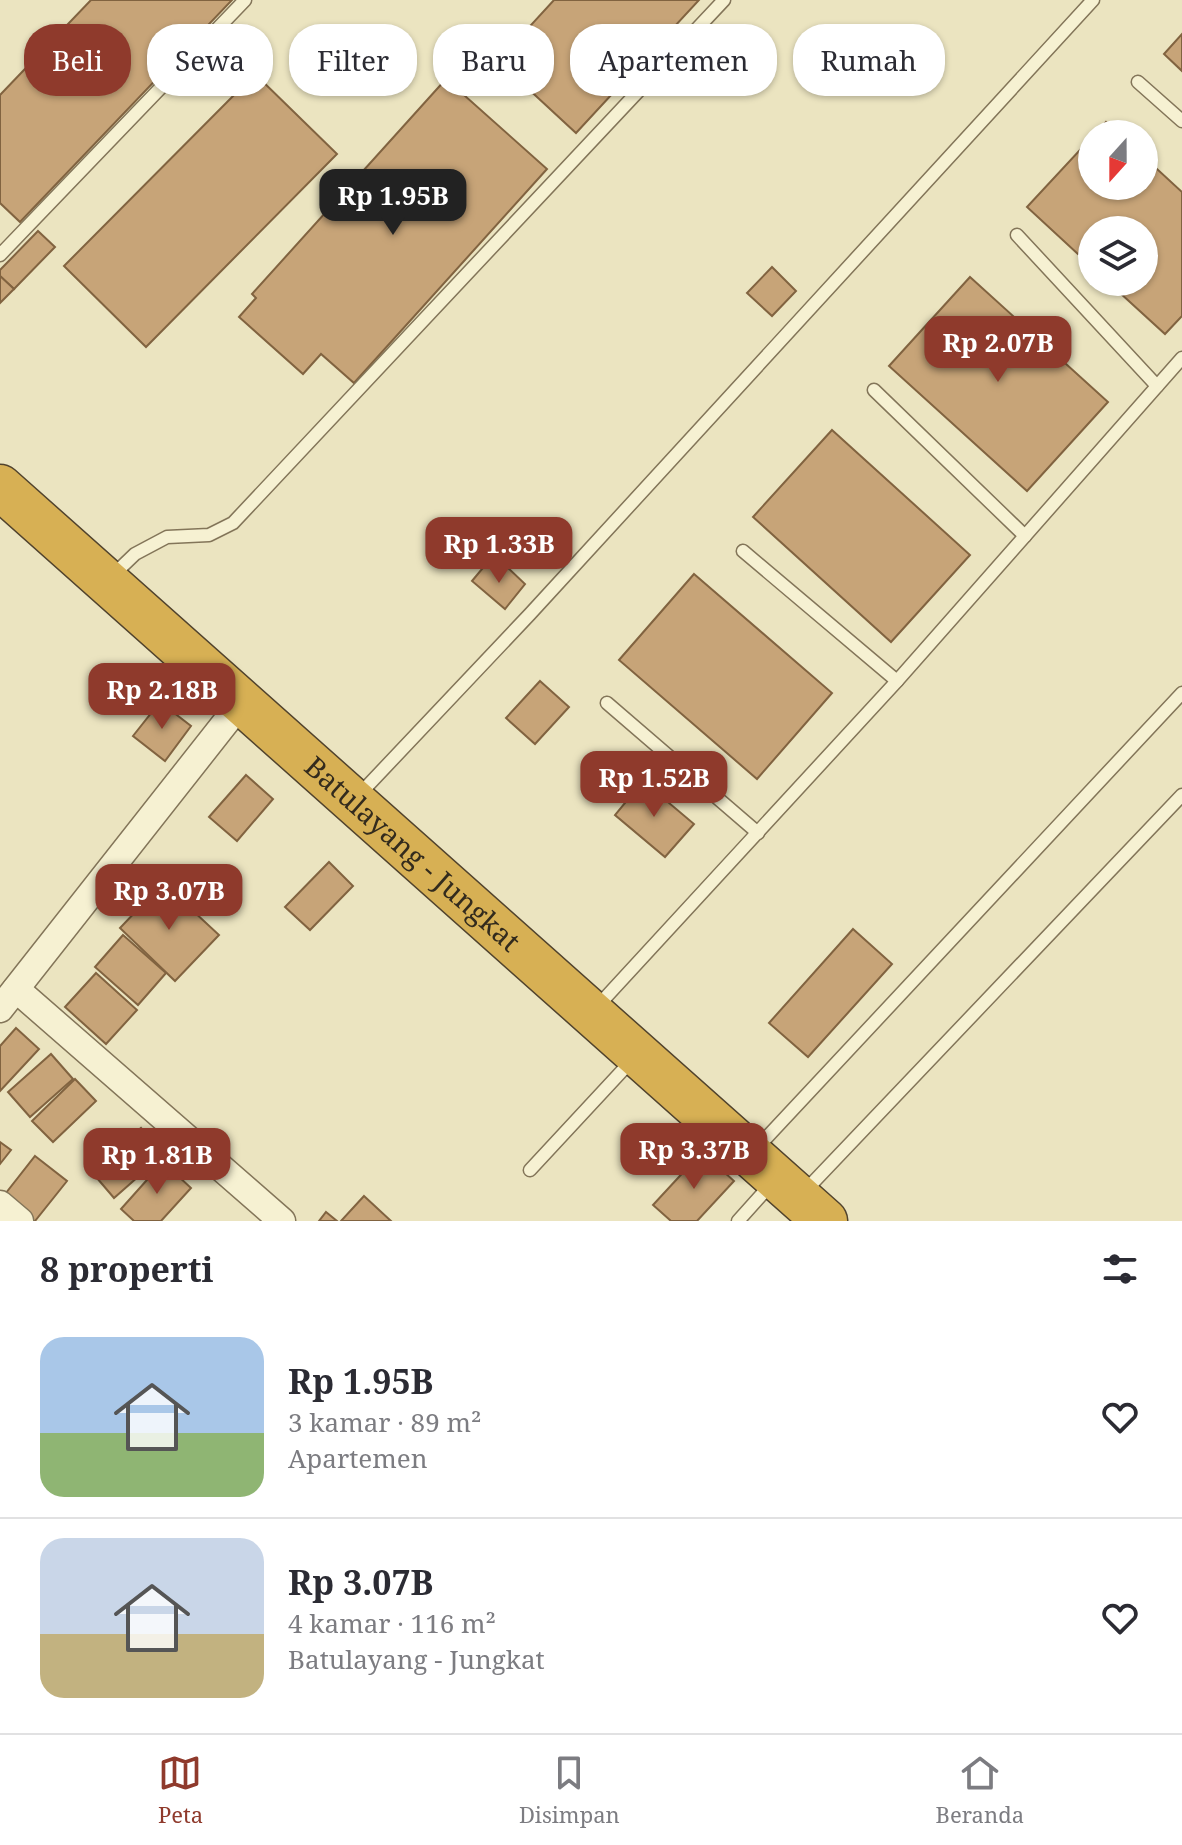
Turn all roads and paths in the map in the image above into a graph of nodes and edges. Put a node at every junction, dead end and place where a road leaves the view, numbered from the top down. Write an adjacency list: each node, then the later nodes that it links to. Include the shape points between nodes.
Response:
1 (245, 0): 7 (lane)
2 (724, 0): 14 (lane, via 233,523 209,535 167,537 135,554)
3 (1093, 0): 20 (lane)
4 (1138, 82): 5 (lane)
5 (1182, 121)
6 (1017, 235): 9 (lane)
7 (0, 255)
8 (1182, 358): 9 (lane)
9 (1157, 386): 12 (lane)
10 (874, 390): 12 (lane)
11 (0, 487): 14 (highway, Batulayang - Jungkat)
12 (1025, 536): 15 (lane)
13 (743, 551): 15 (lane)
14 (107, 581): 17 (highway, Batulayang - Jungkat)
15 (897, 681): 21 (lane)
16 (1182, 693): 26 (lane)
17 (241, 703): 20 (highway, Batulayang - Jungkat); 22 (street)
18 (607, 703): 21 (lane)
19 (1182, 795): 26 (lane)
20 (352, 802): 23 (highway, Batulayang - Jungkat)
21 (758, 833): 23 (lane)
22 (8, 999): 29 (street)
23 (593, 1012): 24 (highway, Batulayang - Jungkat)
24 (639, 1053): 25 (lane); 26 (highway, Batulayang - Jungkat)
25 (530, 1170)
26 (788, 1188): 30 (lane)
27 (0, 1204): 28 (street)
28 (20, 1221)
29 (282, 1221)
30 (738, 1221)

